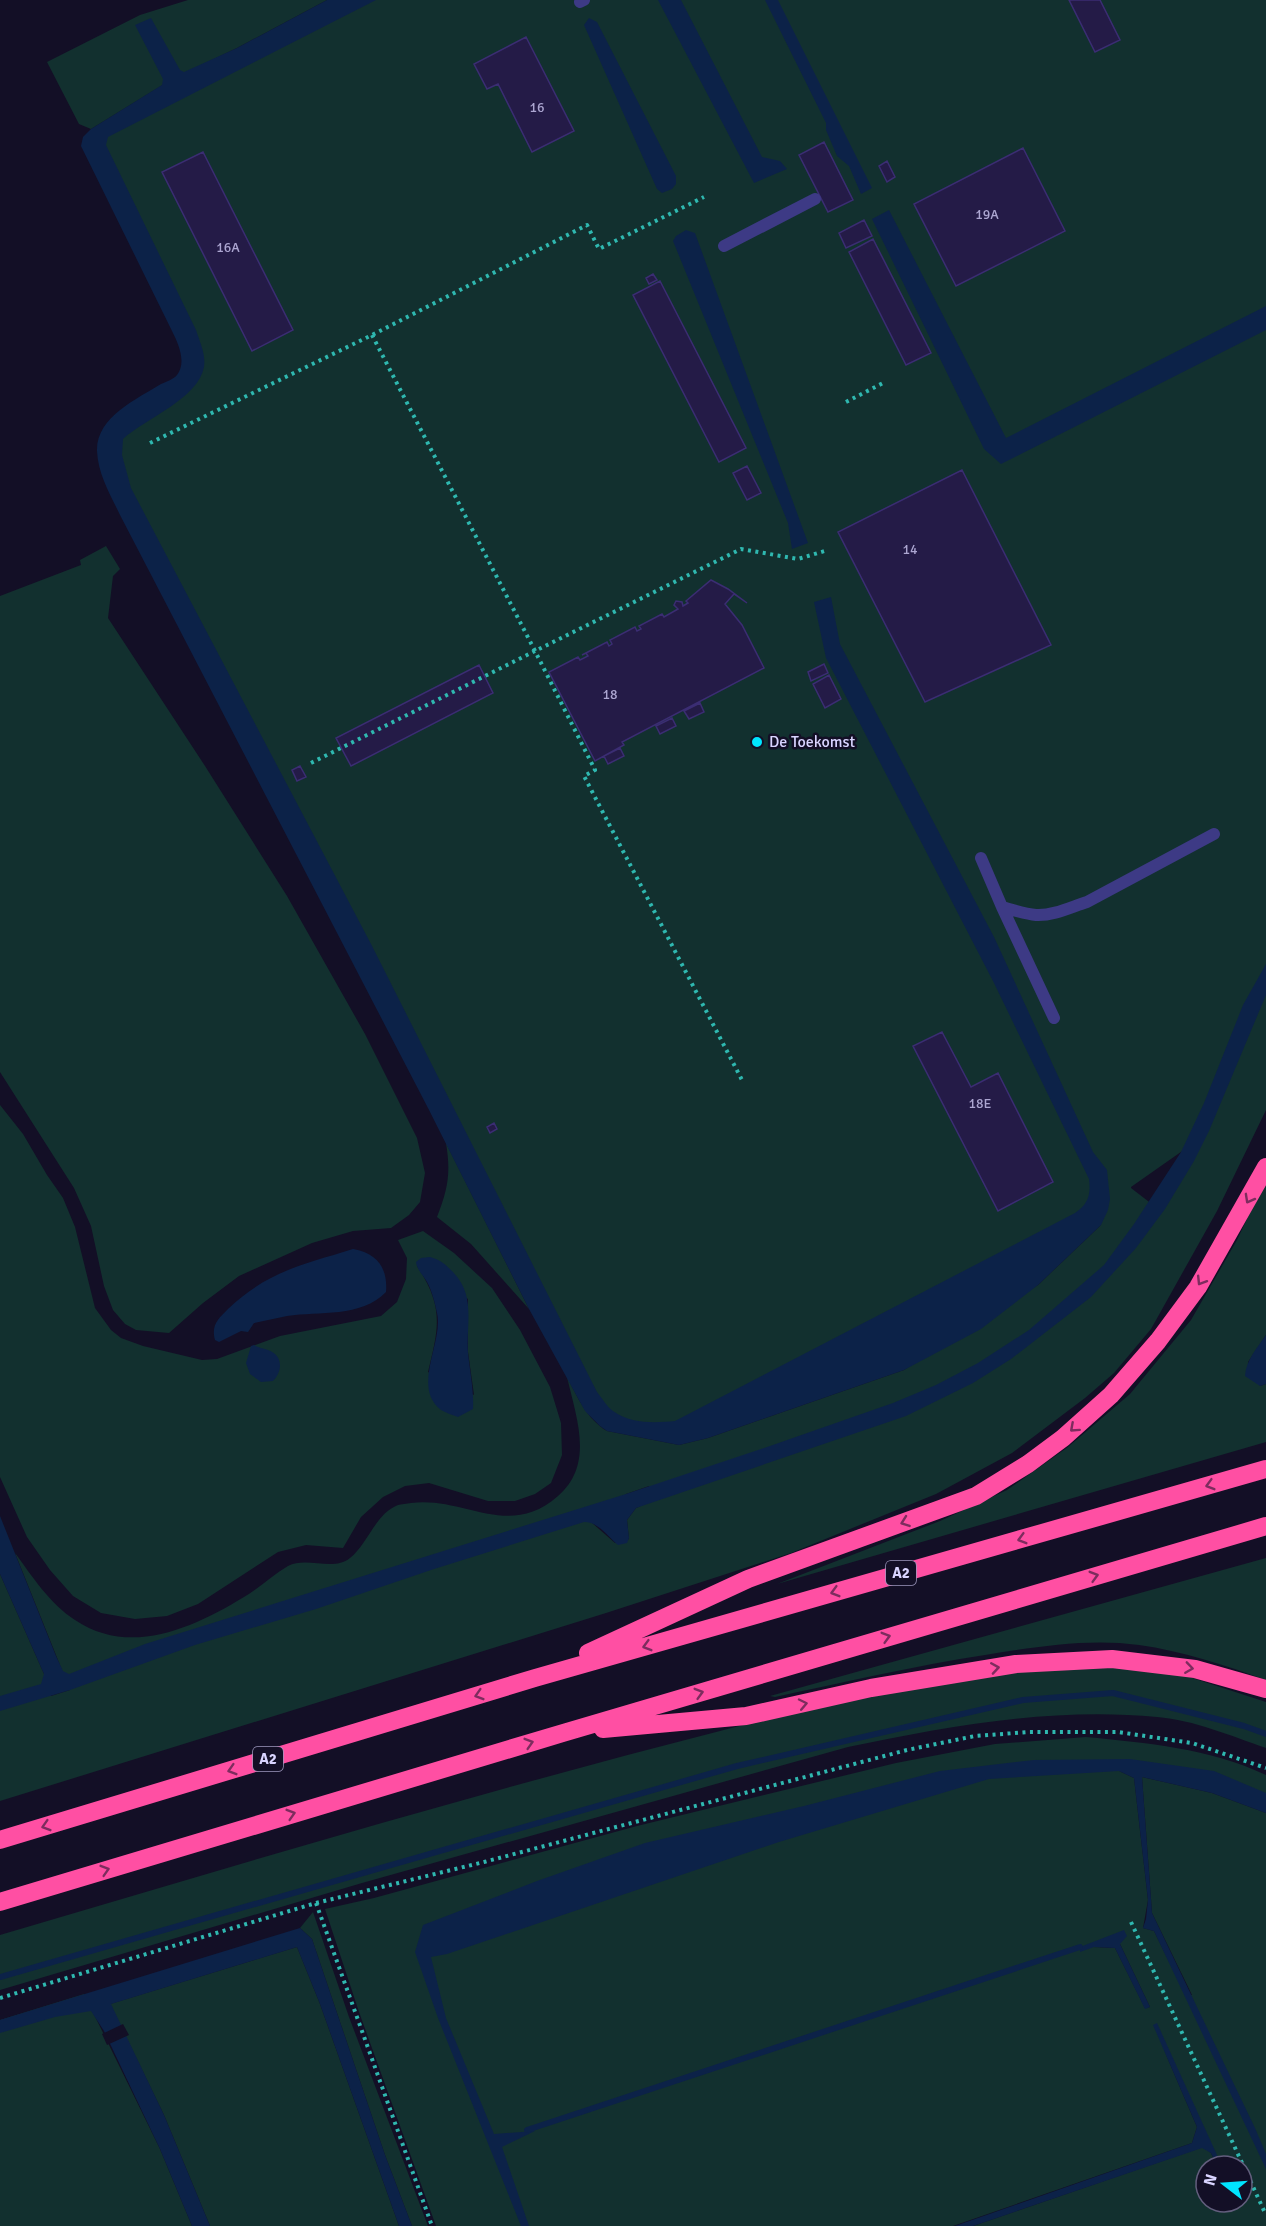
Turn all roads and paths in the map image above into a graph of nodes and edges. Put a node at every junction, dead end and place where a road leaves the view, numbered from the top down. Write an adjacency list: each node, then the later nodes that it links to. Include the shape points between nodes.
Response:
1 (704, 197): 4 (path, via 599,249 587,225)
2 (815, 199): 3 (lane)
3 (724, 246)
4 (372, 335): 7 (path); 9 (path)
5 (885, 382): 6 (path)
6 (846, 402)
7 (150, 443)
8 (828, 550): 9 (path, via 798,559 741,549)
9 (535, 651): 10 (path); 15 (path, via 595,770 584,776)
10 (311, 763)
11 (1214, 834): 13 (lane, via 1071,908 1036,915)
12 (981, 858): 13 (lane)
13 (1002, 907): 14 (lane)
14 (1054, 1018)
15 (742, 1080)
16 (1266, 1167): 19 (highway, A2, one-way to 19, via 1198,1287 1158,1341 1111,1395 1064,1438 1028,1464 976,1496 748,1579)
17 (1266, 1469): 19 (highway, A2, one-way to 19)
18 (1266, 1526): 21 (highway, one-way to 18)
19 (535, 1678): 23 (highway, A2, one-way to 23)
20 (1266, 1689): 21 (highway, one-way to 20, via 746,1716 1016,1664 1112,1659 1195,1669)
21 (563, 1733): 24 (highway, one-way to 21)
22 (1266, 1768): 25 (path, via 1192,1743 1118,1732 975,1736 907,1750)
23 (0, 1840)
24 (0, 1902)
25 (316, 1904): 27 (path); 29 (path)
26 (1131, 1922): 28 (path)
27 (0, 1998)
28 (1266, 2215)
29 (432, 2226)

